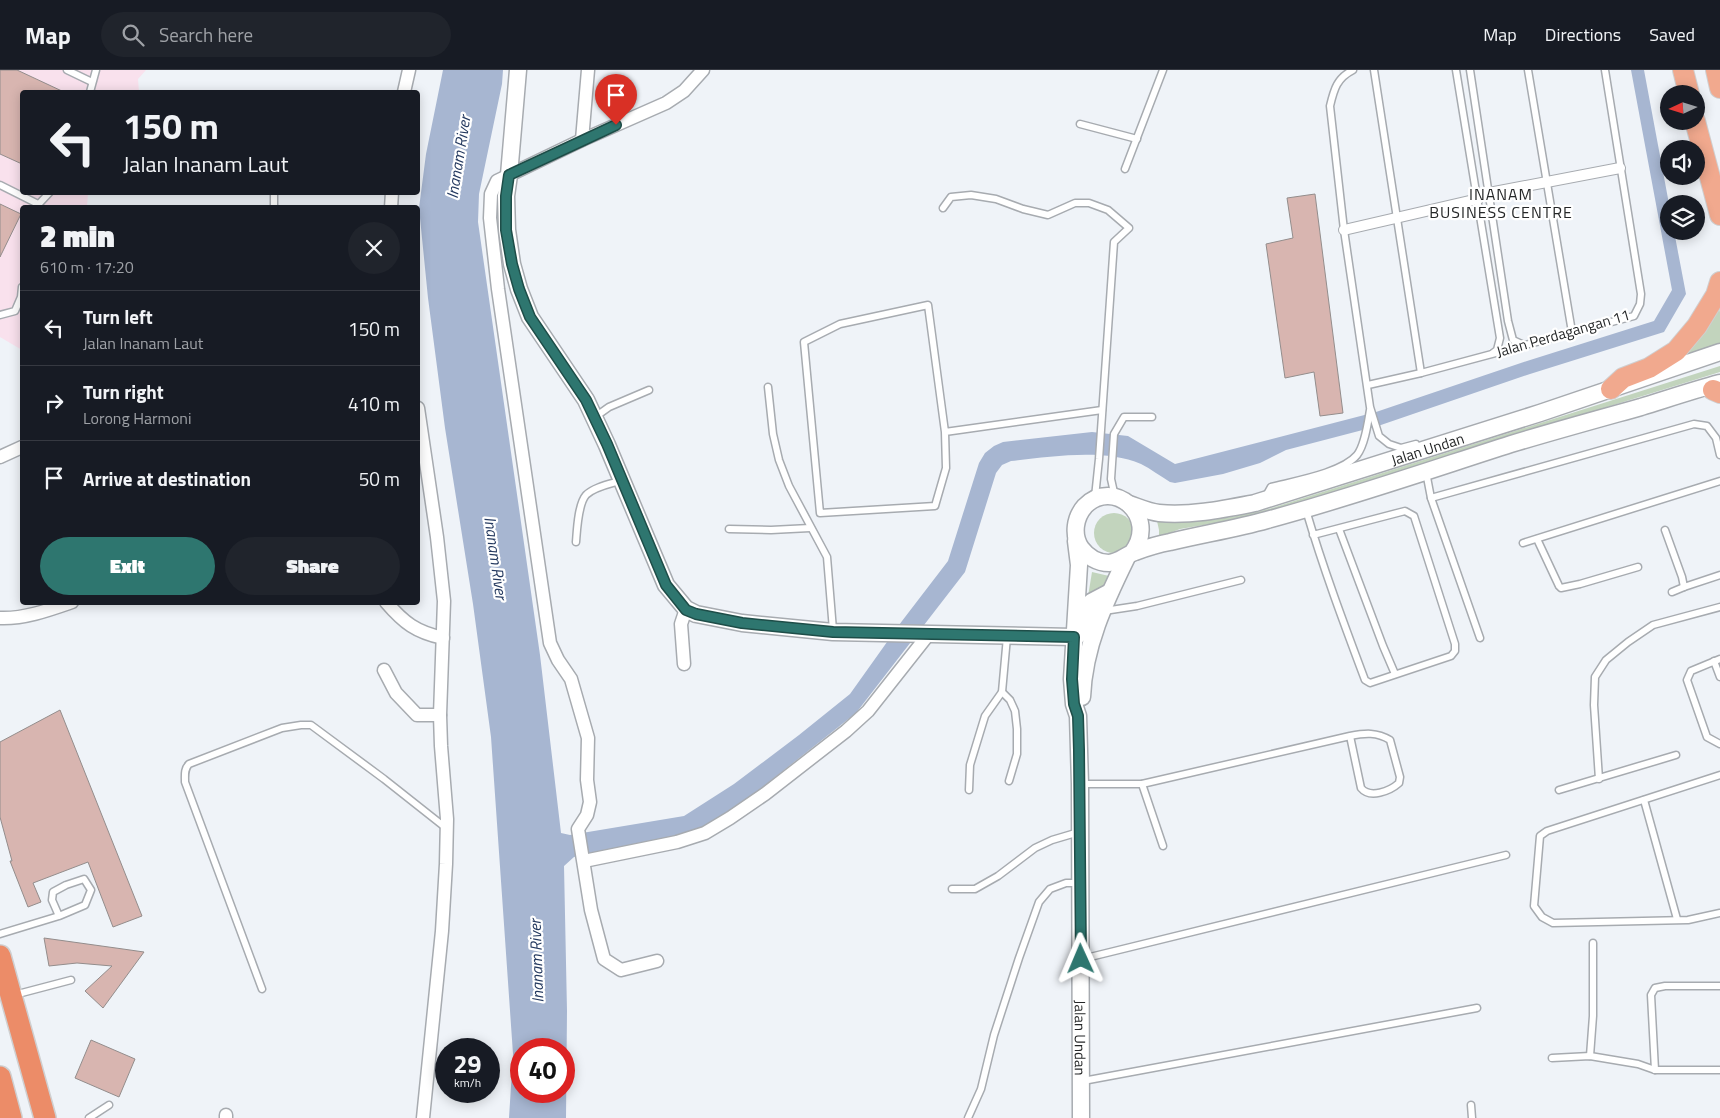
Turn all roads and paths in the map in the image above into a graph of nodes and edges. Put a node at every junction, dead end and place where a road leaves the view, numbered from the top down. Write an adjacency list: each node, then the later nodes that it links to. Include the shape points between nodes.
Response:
1 (67, 70): 15 (lane)
2 (96, 70): 15 (lane)
3 (409, 70): 18 (street)
4 (518, 70): 25 (street)
5 (588, 70): 22 (street)
6 (703, 70): 22 (street, via 684,91 666,104)
7 (1163, 70): 21 (lane)
8 (1353, 70): 36 (lane, via 1343,75 1334,89 1330,106)
9 (1374, 70): 35 (lane)
10 (1456, 70): 30 (lane)
11 (1470, 70): 28 (lane)
12 (1528, 70): 26 (lane)
13 (1605, 70): 23 (lane, Jalan Perdagangan 11)
14 (1683, 70): 16 (main road)
15 (92, 82): 17 (lane)
16 (1687, 85)
17 (90, 90)
18 (404, 90)
19 (1080, 124): 21 (lane)
20 (1697, 130): 34 (main road)
21 (1137, 139): 24 (lane)
22 (582, 140): 25 (street)
23 (1620, 168): 26 (street); 40 (lane, Jalan Perdagangan 11, via 1640,304 1634,316)
24 (1125, 169)
25 (509, 175): 53 (street, via 506,230 519,289 530,317 586,400); 119 (street, via 497,181 491,194 490,218 550,643 571,679 588,738 590,802 588,815 578,829)
26 (1547, 181): 28 (street); 40 (lane)
27 (0, 185): 31 (lane)
28 (1489, 193): 41 (lane, via 1508,321 1513,340)
29 (47, 195): 32 (lane)
30 (1478, 199): 35 (street); 43 (lane, via 1500,338 1498,350)
31 (36, 205)
32 (39, 205)
33 (943, 208): 51 (lane, via 951,197 971,195 1048,215 1075,203 1089,203 1108,210 1129,228 1114,242)
34 (1720, 216)
35 (1397, 217): 36 (street); 44 (lane)
36 (1344, 230): 45 (lane)
37 (1720, 282): 47 (main road, via 1697,326 1676,351 1649,368 1623,378)
38 (20, 299): 39 (lane, via 15,311)
39 (0, 316)
40 (1572, 332): 41 (lane, Jalan Perdagangan 11)
41 (1524, 345): 43 (lane, Jalan Perdagangan 11)
42 (1720, 352): 47 (street, Jalan Undan)
43 (1490, 354): 44 (lane, Jalan Perdagangan 11)
44 (1421, 373): 45 (lane, Jalan Perdagangan 11)
45 (1368, 385): 50 (lane)
46 (768, 387): 68 (lane, via 773,434 780,460)
47 (1611, 389): 56 (street, Jalan Undan)
48 (649, 390): 53 (lane)
49 (1718, 391): 60 (street, Jalan Undan, via 1681,394)
50 (1370, 407): 56 (lane, via 1379,436 1389,444 1401,448 1440,438); 65 (lane, via 1358,454 1339,468 1271,487)
51 (1102, 410): 55 (lane); 64 (lane)
52 (1152, 417): 66 (lane, via 1124,417 1114,434 1112,479)
53 (594, 418): 61 (street)
54 (420, 422): 94 (street, via 444,602)
55 (945, 432): 55 (lane, via 946,468 935,506 820,513 804,342 840,324 928,305)
56 (1451, 441): 65 (street, Jalan Undan)
57 (20, 448): 59 (street)
58 (1720, 455): 63 (lane, via 1716,438 1707,426 1694,424)
59 (0, 457)
60 (1426, 472): 63 (lane); 67 (street, Jalan Undan)
61 (621, 480): 75 (lane, via 586,495 578,516); 87 (street, via 666,585)
62 (1720, 481): 74 (lane)
63 (1431, 498): 95 (lane)
64 (1094, 500): 66 (street, Jalan Undan, via 1104,497); 72 (street, Jalan Undan, via 1079,514)
65 (1264, 500): 66 (street, Jalan Undan, via 1230,508 1181,513 1157,513)
66 (1122, 501): 77 (street, Jalan Undan, via 1136,511 1140,520 1140,539)
67 (1306, 508): 73 (lane); 77 (street, Jalan Undan)
68 (810, 528): 69 (lane); 90 (lane, via 826,557)
69 (729, 529)
70 (1339, 529): 73 (lane); 99 (lane); 99 (lane, via 1405,511 1414,516 1455,651 1451,656)
71 (1665, 530): 81 (lane)
72 (1076, 534): 77 (street, Jalan Undan, via 1085,553 1095,560 1117,562); 93 (street, Jalan Undan, via 1079,565)
73 (1314, 535): 99 (lane, via 1365,680 1370,683)
74 (1537, 539): 76 (lane); 78 (lane, via 1562,588)
75 (576, 542)
76 (1523, 543)
77 (1130, 555): 82 (street, Jalan Undan)
78 (1638, 568)
79 (1720, 575): 81 (lane)
80 (1241, 580): 88 (lane, via 1137,606)
81 (1684, 587): 83 (lane)
82 (1110, 592): 88 (street, Jalan Undan); 93 (street, via 1091,602 1081,632)
83 (1672, 592)
84 (62, 605): 89 (street, via 12,619)
85 (389, 605): 94 (street, via 400,618 424,634)
86 (1720, 606): 108 (lane, via 1653,625 1606,660 1595,677)
87 (686, 610): 90 (street, via 742,623); 97 (street, via 681,624)
88 (1103, 611): 103 (street, Jalan Undan, via 1086,660)
89 (0, 618)
90 (833, 632): 91 (street)
91 (928, 635): 92 (street); 119 (street, via 868,711 730,818 705,833 677,842)
92 (1008, 636): 93 (street); 101 (lane)
93 (1074, 637): 103 (street, Jalan Undan, via 1072,679)
94 (443, 638): 102 (street)
95 (1480, 638)
96 (1717, 660): 100 (lane); 105 (lane, via 1691,671 1688,684 1707,737)
97 (684, 664)
98 (384, 670): 102 (street, via 396,693 417,714)
99 (1395, 674)
100 (1720, 677)
101 (1002, 692): 109 (lane, via 1010,700 1016,729 1017,754); 112 (lane, via 985,716 970,765)
102 (440, 716): 115 (street)
103 (1078, 716): 110 (street, Jalan Undan)
104 (1350, 736): 104 (lane, via 1381,734 1390,740 1399,783 1390,790 1364,792 1360,788); 111 (lane)
105 (1720, 744)
106 (1676, 755): 108 (lane)
107 (1720, 775): 114 (lane)
108 (1599, 779): 113 (lane)
109 (1009, 781)
110 (1080, 784): 111 (lane); 116 (street, Jalan Undan)
111 (1142, 784): 117 (lane)
112 (969, 790)
113 (1559, 790)
114 (1644, 800): 124 (lane); 124 (lane, via 1546,831 1540,836 1534,906 1542,917 1553,923)
115 (447, 828): 132 (lane, via 311,725 282,728 189,764 184,772 185,782); 146 (street, via 442,932)
116 (1080, 831): 120 (street, Jalan Undan); 121 (lane, via 1035,848 975,889)
117 (1163, 846)
118 (1506, 855): 128 (lane)
119 (584, 861): 129 (street, via 591,910 604,959 621,970)
120 (1080, 883): 128 (street, Jalan Undan); 147 (lane, via 1066,883 1050,889 1039,902 994,1034 981,1089)
121 (952, 889)
122 (1720, 913): 124 (lane)
123 (59, 916): 123 (lane, via 85,906 91,890 84,879 52,892); 125 (lane)
124 (1677, 919)
125 (0, 934)
126 (1593, 943): 135 (lane)
127 (0, 956): 133 (highway)
128 (1081, 959): 140 (street, Jalan Undan)
129 (657, 961)
130 (70, 980): 133 (lane)
131 (1720, 986): 137 (lane, via 1655,988 1652,995)
132 (262, 989)
133 (10, 996): 144 (highway)
134 (1477, 1008): 140 (lane)
135 (1590, 1056): 136 (lane); 137 (lane)
136 (1552, 1058)
137 (1655, 1070): 138 (lane)
138 (1720, 1070)
139 (0, 1077): 143 (highway)
140 (1082, 1081): 148 (street, Jalan Undan)
141 (109, 1105): 145 (lane)
142 (1470, 1105): 149 (lane)
143 (12, 1118)
144 (44, 1118)
145 (89, 1118)
146 (423, 1118)
147 (968, 1118)
148 (1082, 1118)
149 (1472, 1118)

